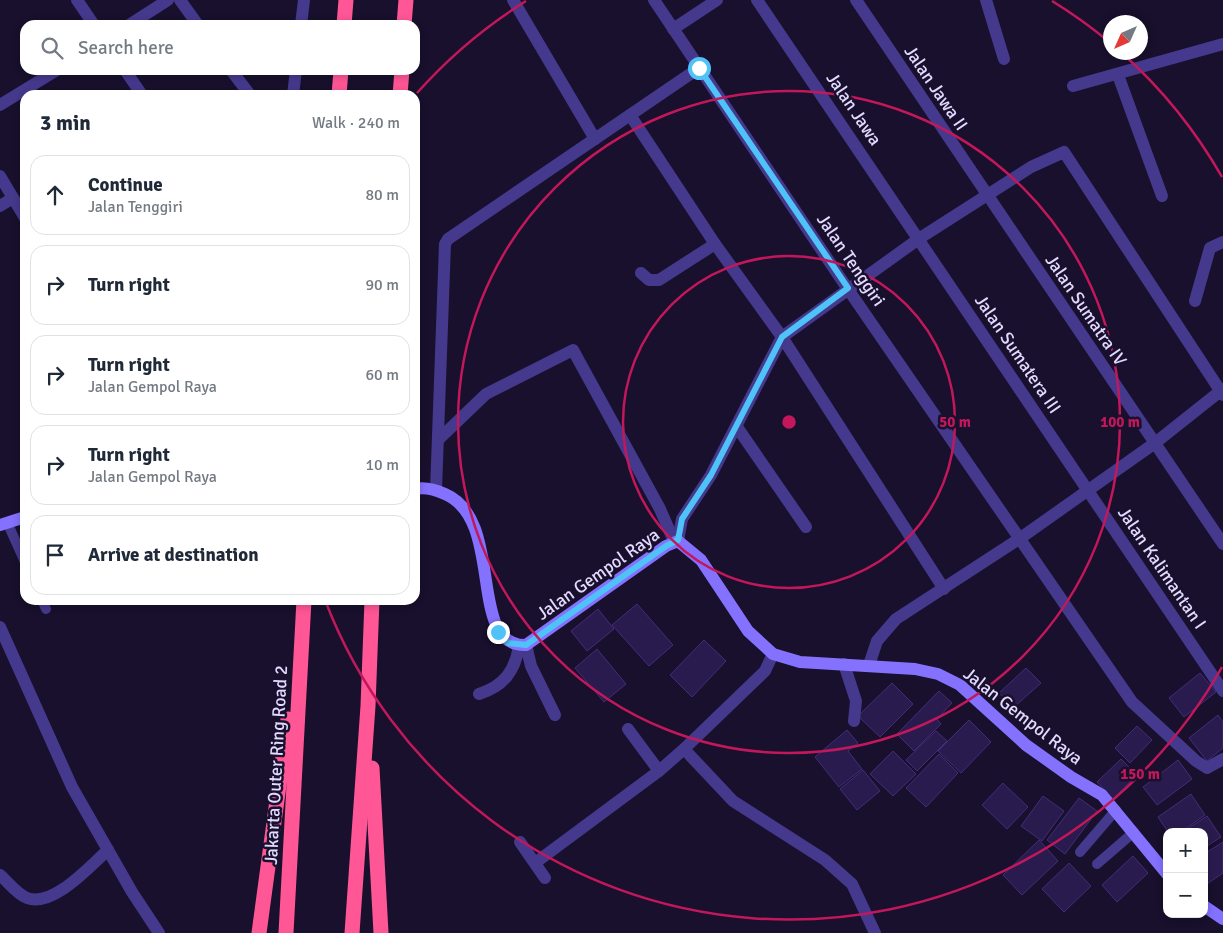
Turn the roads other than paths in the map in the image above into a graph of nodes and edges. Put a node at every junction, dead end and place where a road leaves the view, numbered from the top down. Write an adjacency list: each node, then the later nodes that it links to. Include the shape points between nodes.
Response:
1 (77, 0): 13 (street)
2 (168, 0): 14 (street)
3 (180, 0): 15 (street)
4 (304, 0): 16 (street)
5 (346, 0): 17 (highway)
6 (406, 0): 18 (highway)
7 (513, 0): 40 (street)
8 (654, 0): 19 (street, Jalan Tenggiri)
9 (717, 0): 19 (street)
10 (757, 0): 47 (street, Jalan Jawa)
11 (856, 0): 42 (street, Jalan Jawa II)
12 (986, 0): 21 (street)
13 (91, 20)
14 (137, 20)
15 (194, 20)
16 (302, 20)
17 (344, 20)
18 (404, 20)
19 (673, 29): 22 (street, Jalan Tenggiri)
20 (1223, 44): 29 (street)
21 (1004, 59)
22 (699, 68): 39 (street); 51 (street, Jalan Tenggiri)
23 (50, 75): 31 (street)
24 (128, 75): 32 (street)
25 (236, 75): 33 (street)
26 (295, 75): 34 (street)
27 (341, 75): 35 (highway)
28 (402, 75): 36 (highway)
29 (1118, 75): 30 (street); 43 (street)
30 (1073, 86)
31 (31, 90)
32 (139, 90)
33 (246, 90)
34 (294, 90)
35 (339, 90)
36 (400, 90)
37 (20, 96): 38 (street)
38 (0, 105)
39 (630, 115): 40 (street); 49 (street)
40 (595, 139): 56 (street, via 448,239)
41 (0, 176): 44 (street)
42 (989, 195): 47 (street); 54 (street, via 1031,167 1064,152); 57 (street, Jalan Sumatra IV)
43 (1162, 196)
44 (13, 198): 45 (street); 46 (street)
45 (0, 206)
46 (20, 210)
47 (920, 238): 51 (street); 60 (street, Jalan Sumatera III)
48 (1223, 242): 52 (street, via 1210,248)
49 (715, 244): 50 (street, via 660,280 649,280); 53 (street)
50 (641, 273)
51 (848, 288): 53 (street); 64 (street, Jalan Tenggiri)
52 (1195, 301)
53 (782, 337): 55 (street); 68 (street)
54 (1222, 392): 57 (street)
55 (737, 427): 63 (street); 65 (street, via 682,519)
56 (438, 440): 59 (street); 65 (street, via 486,394 574,350)
57 (1154, 443): 60 (street); 66 (street, Jalan Sumatra IV)
58 (420, 489): 59 (street)
59 (436, 490): 72 (street, via 457,499 472,520 485,565 492,618 508,643)
60 (1088, 490): 64 (street); 76 (street, Jalan Kalimantan I)
61 (20, 519): 62 (street)
62 (4, 524): 67 (lane)
63 (806, 527)
64 (1019, 539): 68 (street); 83 (street, Jalan Tenggiri, via 1132,702 1196,762 1207,768)
65 (676, 540): 72 (street, Jalan Gempol Raya); 73 (street, Jalan Gempol Raya, via 701,560 748,631)
66 (1223, 544)
67 (20, 553)
68 (944, 589): 75 (street, via 896,619 877,641)
69 (372, 605): 78 (highway)
70 (304, 606): 98 (highway); 99 (highway, Jakarta Outer Ring Road 2)
71 (0, 628): 88 (street, via 72,788)
72 (523, 646): 77 (street, via 516,664 505,678); 79 (street)
73 (773, 654): 74 (street, Jalan Gempol Raya, via 800,662); 82 (street, via 765,671)
74 (844, 664): 75 (street, Jalan Gempol Raya); 80 (street, via 856,701)
75 (869, 666): 85 (street, Jalan Gempol Raya, via 915,669 938,674 960,685 1026,745 1102,795)
76 (1223, 691)
77 (479, 694)
78 (368, 706): 100 (highway); 101 (highway)
79 (555, 715)
80 (854, 721)
81 (628, 729): 84 (street)
82 (684, 749): 84 (street); 102 (street, via 733,801 825,860 852,884)
83 (1223, 759)
84 (659, 771): 90 (street)
85 (1116, 810): 86 (street, Jalan Gempol Raya); 89 (lane)
86 (1134, 832): 91 (lane); 92 (street, Jalan Gempol Raya)
87 (520, 842): 90 (street)
88 (108, 850): 93 (street, via 59,892 45,898 27,898); 97 (street)
89 (1080, 852)
90 (535, 863): 94 (street)
91 (1098, 864)
92 (1166, 873)
93 (0, 875)
94 (545, 878)
95 (1208, 909): 96 (street)
96 (1223, 919)
97 (159, 933)
98 (260, 933)
99 (286, 933)
100 (352, 933)
101 (381, 933)
102 (875, 933)

